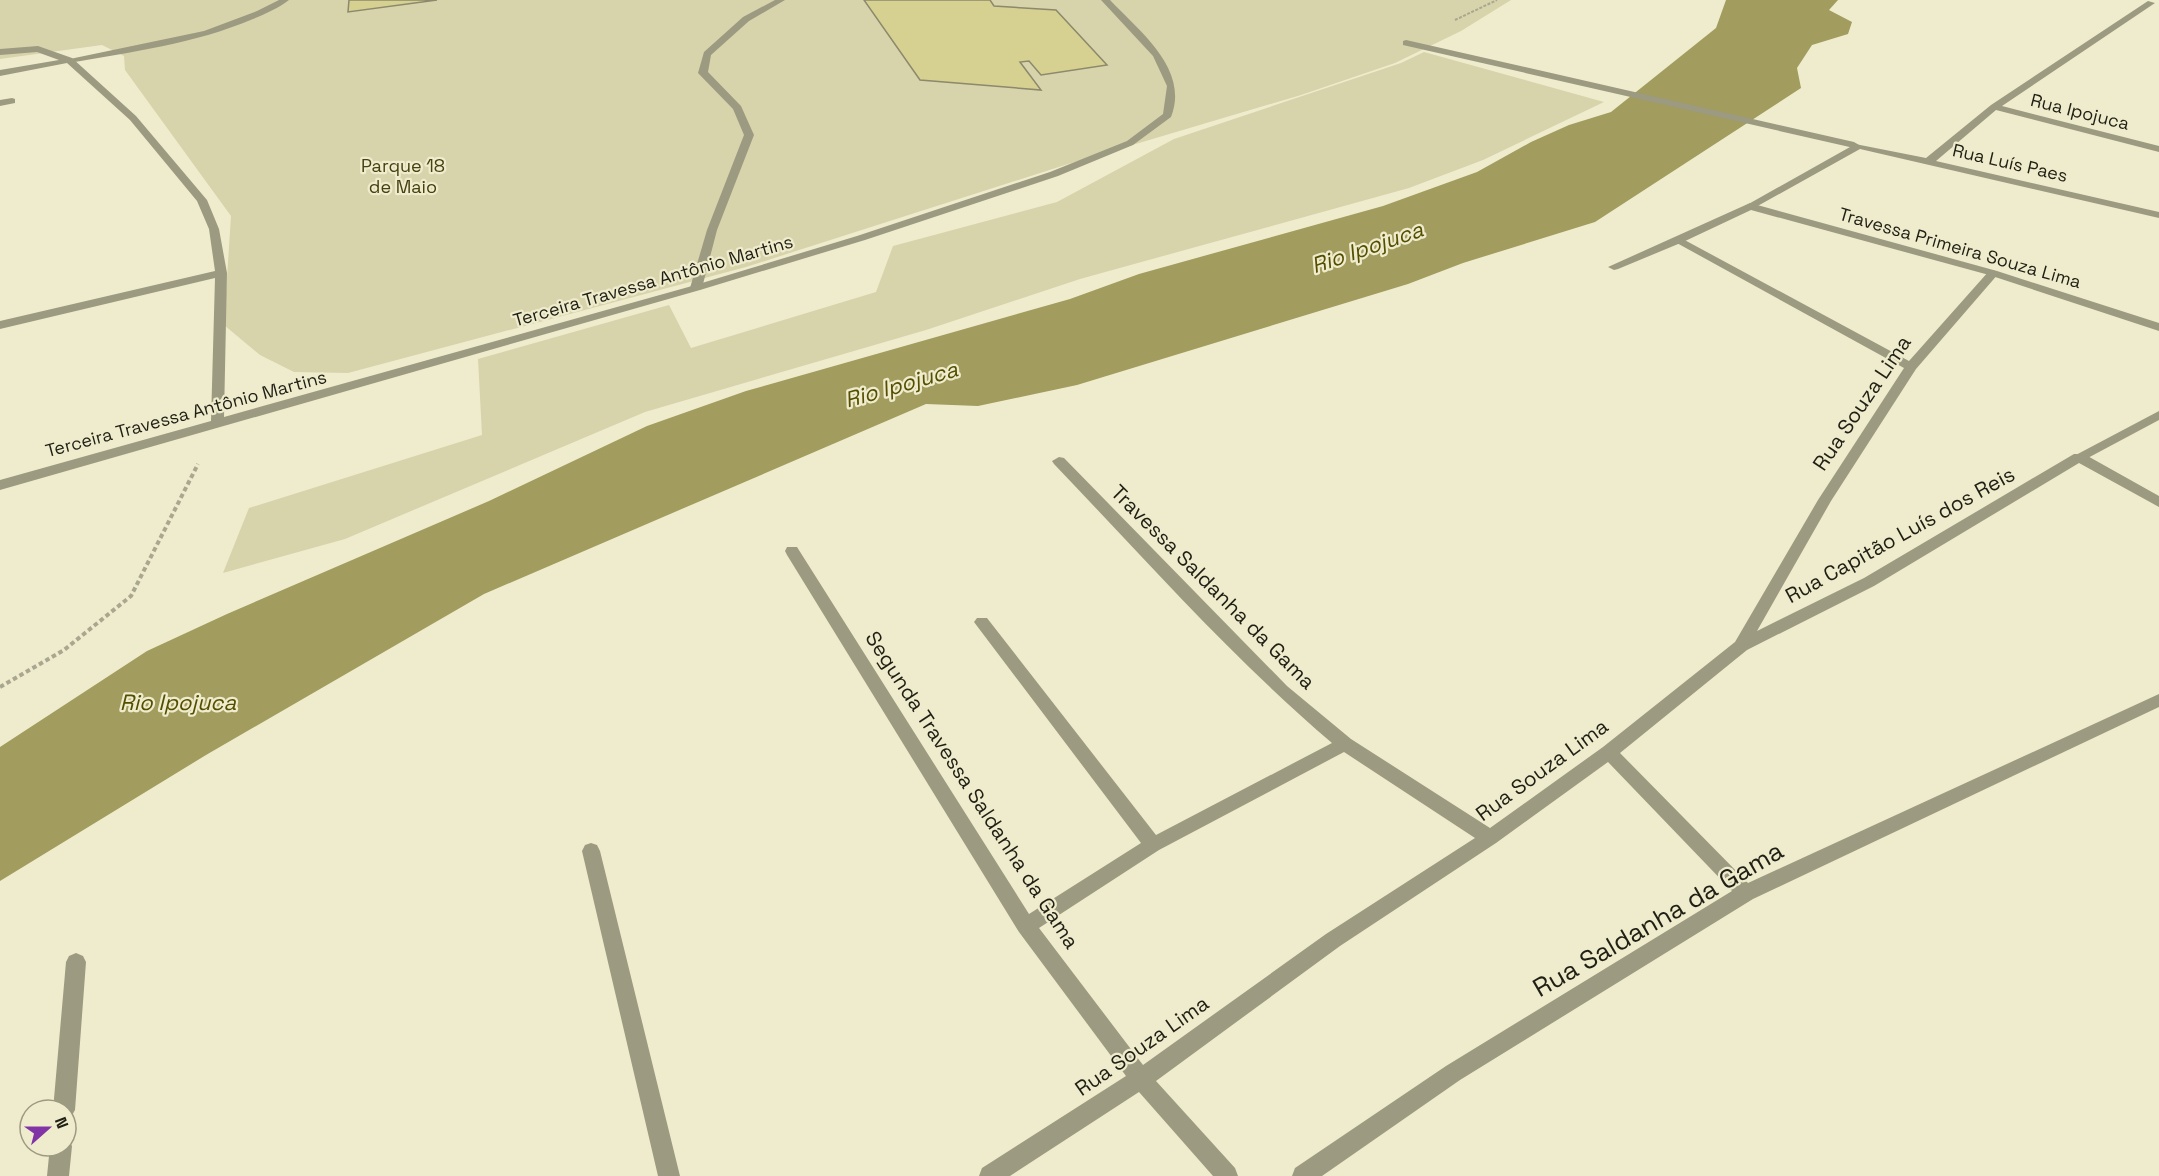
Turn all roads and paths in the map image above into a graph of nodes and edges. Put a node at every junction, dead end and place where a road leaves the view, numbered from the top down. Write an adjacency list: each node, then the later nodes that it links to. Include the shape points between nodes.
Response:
1 (285, 0): 7 (street, via 230,27 175,42)
2 (781, 0): 21 (street, via 746,19 707,54 703,73 746,119 749,135 712,230)
3 (1105, 0): 21 (street, Terceira Travessa Antônio Martins, via 1157,55 1172,86 1168,115 1130,143 970,203)
4 (2154, 3): 11 (street)
5 (1406, 43): 12 (street, Rua Luís Paes)
6 (0, 52): 7 (street, via 38,49)
7 (69, 60): 8 (street); 19 (street, via 133,118 202,200 214,228)
8 (0, 73)
9 (12, 101): 10 (street)
10 (0, 103)
11 (1994, 107): 13 (street, Rua Ipojuca); 14 (street)
12 (1856, 146): 14 (street, Rua Luís Paes); 15 (street)
13 (2159, 149)
14 (1929, 161): 16 (street, Rua Luís Paes)
15 (1750, 206): 17 (street); 20 (street, Travessa Primeira Souza Lima)
16 (2159, 215)
17 (1679, 240): 18 (street); 24 (street)
18 (1614, 267)
19 (221, 273): 22 (street); 26 (street)
20 (1993, 273): 23 (street, Travessa Primeira Souza Lima); 24 (street, Rua Souza Lima)
21 (696, 288): 26 (street, Terceira Travessa Antônio Martins)
22 (0, 325)
23 (2159, 327)
24 (1911, 367): 33 (street, Rua Souza Lima, via 1826,500)
25 (2159, 415): 27 (street, Rua Capitão Luís dos Reis)
26 (217, 425): 29 (street, Terceira Travessa Antônio Martins); 34 (path, via 131,596 64,650)
27 (2079, 457): 30 (street); 33 (street, Rua Capitão Luís dos Reis, via 1869,582)
28 (1059, 461): 36 (street, Travessa Saldanha da Gama, via 1240,650)
29 (0, 485)
30 (2159, 502)
31 (792, 551): 42 (street, Segunda Travessa Saldanha da Gama)
32 (982, 622): 39 (street)
33 (1741, 646): 37 (street, Rua Souza Lima)
34 (0, 687)
35 (2159, 700): 41 (street, Rua Saldanha da Gama)
36 (1345, 744): 38 (street, Travessa Saldanha da Gama); 39 (street)
37 (1609, 752): 38 (street, Rua Souza Lima); 41 (street)
38 (1490, 838): 44 (street, Rua Souza Lima, via 1333,940)
39 (1153, 845): 42 (street)
40 (591, 851): 48 (street)
41 (1746, 893): 51 (street, Rua Saldanha da Gama, via 1453,1073)
42 (1026, 927): 44 (street, Segunda Travessa Saldanha da Gama)
43 (76, 962): 45 (street)
44 (1141, 1079): 49 (street, Rua Souza Lima); 50 (street, Segunda Travessa Saldanha da Gama)
45 (65, 1098)
46 (60, 1158): 47 (street)
47 (58, 1176)
48 (669, 1176)
49 (990, 1176)
50 (1227, 1176)
51 (1303, 1176)

